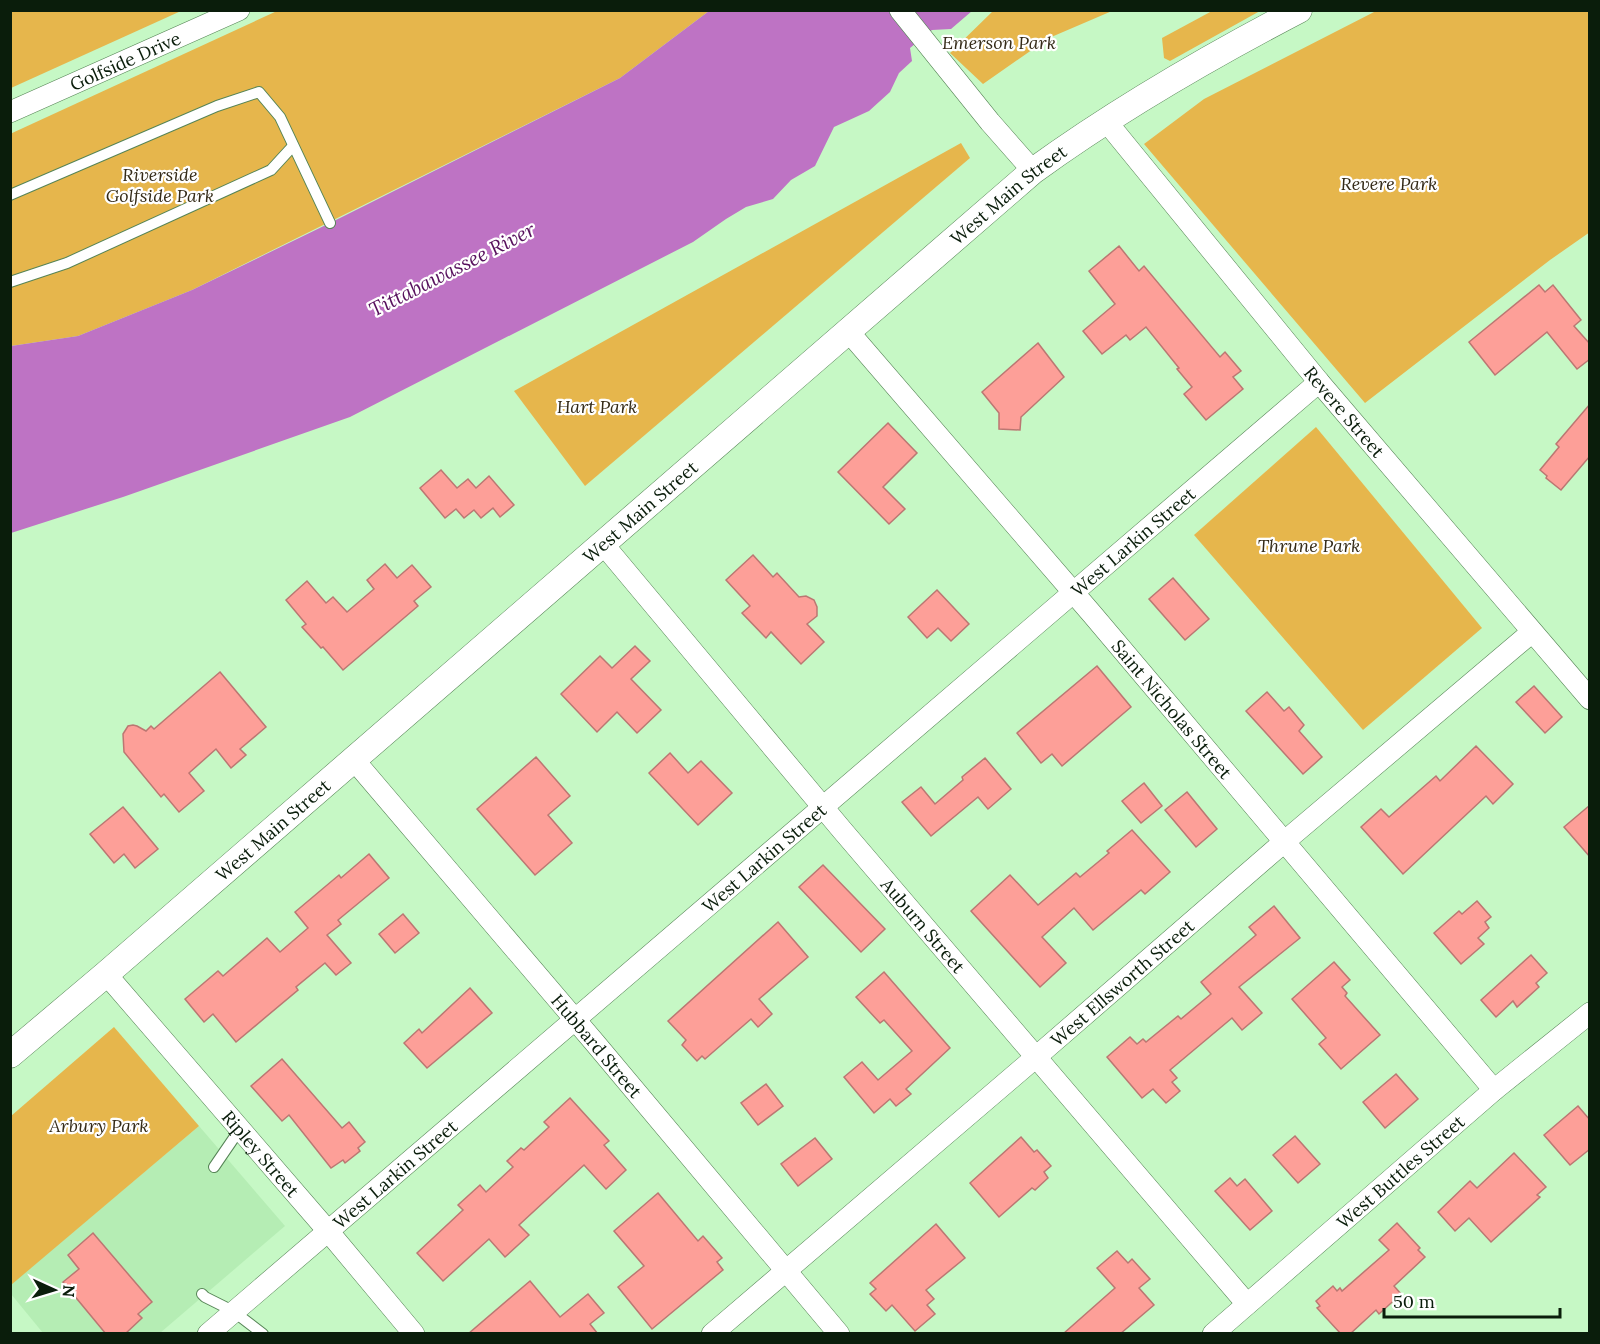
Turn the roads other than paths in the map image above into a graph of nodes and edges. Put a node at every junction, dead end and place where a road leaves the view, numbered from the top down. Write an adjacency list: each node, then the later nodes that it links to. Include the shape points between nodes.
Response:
1 (239, 10): 4 (street, Golfside Drive)
2 (900, 10): 7 (street)
3 (1299, 10): 5 (street, West Main Street, via 1231,45)
4 (10, 112)
5 (1106, 121): 7 (street, West Main Street); 12 (street, Revere Street)
6 (293, 146): 8 (lane, via 280,117 259,92 217,106); 9 (lane); 10 (lane, via 271,170 67,263)
7 (1033, 171): 11 (street, West Main Street)
8 (10, 195)
9 (330, 223)
10 (10, 282)
11 (848, 331): 13 (street, West Main Street); 14 (street, Saint Nicholas Street)
12 (1319, 382): 14 (street, West Larkin Street); 15 (street, Revere Street)
13 (603, 544): 17 (street, West Main Street); 18 (street, Auburn Street)
14 (1073, 592): 18 (street, West Larkin Street); 19 (street, Saint Nicholas Street)
15 (1532, 632): 16 (street, Revere Street); 19 (street, West Ellsworth Street)
16 (1590, 699)
17 (354, 760): 20 (street, West Main Street); 22 (street, Hubbard Street)
18 (823, 807): 22 (street, West Larkin Street); 24 (street, Auburn Street)
19 (1284, 842): 24 (street, West Ellsworth Street); 25 (street, Saint Nicholas Street)
20 (106, 974): 23 (street, West Main Street); 26 (street, Ripley Street)
21 (1590, 1013): 25 (street, West Buttles Street)
22 (574, 1020): 28 (street, West Larkin Street); 29 (street, Hubbard Street)
23 (10, 1055)
24 (1036, 1057): 29 (street, West Ellsworth Street); 31 (street, Auburn Street)
25 (1494, 1090): 31 (street, West Buttles Street)
26 (240, 1129): 27 (lane); 28 (street, Ripley Street)
27 (214, 1167)
28 (328, 1231): 32 (street, West Larkin Street); 35 (street, Ripley Street)
29 (786, 1271): 36 (street, West Ellsworth Street); 37 (street, Hubbard Street)
30 (202, 1294): 32 (lane)
31 (1247, 1304): 38 (street, West Buttles Street)
32 (233, 1311): 33 (street, West Larkin Street); 34 (lane)
33 (208, 1334)
34 (263, 1334)
35 (414, 1334)
36 (712, 1334)
37 (839, 1334)
38 (1213, 1334)

